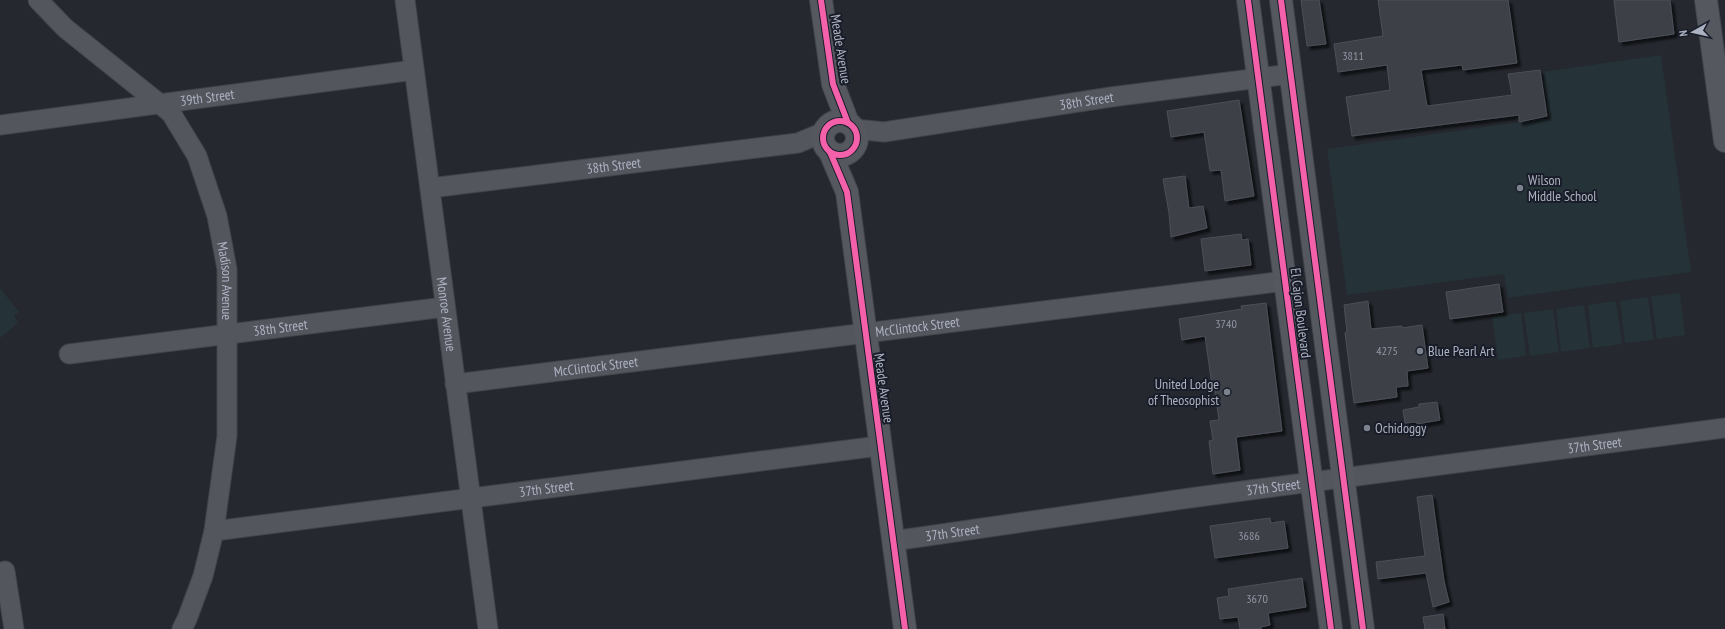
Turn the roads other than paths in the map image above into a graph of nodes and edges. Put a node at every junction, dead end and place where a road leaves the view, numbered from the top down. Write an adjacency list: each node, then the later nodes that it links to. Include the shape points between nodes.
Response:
1 (38, 0): 11 (street, Madison Avenue, via 92,51)
2 (405, 0): 7 (street, Monroe Avenue)
3 (821, 0): 13 (main road, Meade Avenue)
4 (1248, 0): 9 (main road, El Cajon Boulevard)
5 (1281, 0): 8 (main road, El Cajon Boulevard)
6 (1706, 0): 10 (main road)
7 (414, 70): 11 (street, 39th Street); 15 (street, Monroe Avenue)
8 (1290, 74): 9 (street, 38th Street); 24 (main road, El Cajon Boulevard)
9 (1258, 78): 13 (street, 38th Street, via 1111,97); 16 (main road, El Cajon Boulevard)
10 (1722, 89): 14 (main road)
11 (159, 103): 12 (street, 39th Street); 18 (street, Madison Avenue, via 171,113 197,156 217,216 227,269)
12 (0, 125)
13 (840, 138): 15 (street, 38th Street); 19 (main road, Meade Avenue)
14 (1725, 141)
15 (430, 188): 17 (street, Monroe Avenue)
16 (1285, 281): 19 (street, McClintock Street); 25 (main road, El Cajon Boulevard)
17 (444, 307): 18 (street, 38th Street); 21 (street, Monroe Avenue)
18 (228, 334): 20 (street, 38th Street); 27 (street, Madison Avenue, via 227,436)
19 (865, 334): 21 (street, McClintock Street); 23 (main road, Meade Avenue)
20 (70, 354)
21 (455, 384): 26 (street, Monroe Avenue)
22 (1725, 428): 24 (street, 37th Street)
23 (880, 446): 26 (street, 37th Street); 28 (main road, Meade Avenue)
24 (1343, 478): 25 (street, 37th Street); 35 (main road, El Cajon Boulevard)
25 (1312, 482): 28 (street, 37th Street); 34 (main road, El Cajon Boulevard)
26 (470, 499): 27 (street, 37th Street); 32 (street, Monroe Avenue)
27 (214, 531): 31 (street, Madison Avenue, via 203,576)
28 (893, 540): 33 (main road, Meade Avenue)
29 (5, 571): 30 (street)
30 (14, 629)
31 (182, 629)
32 (488, 629)
33 (905, 629)
34 (1331, 629)
35 (1363, 629)

